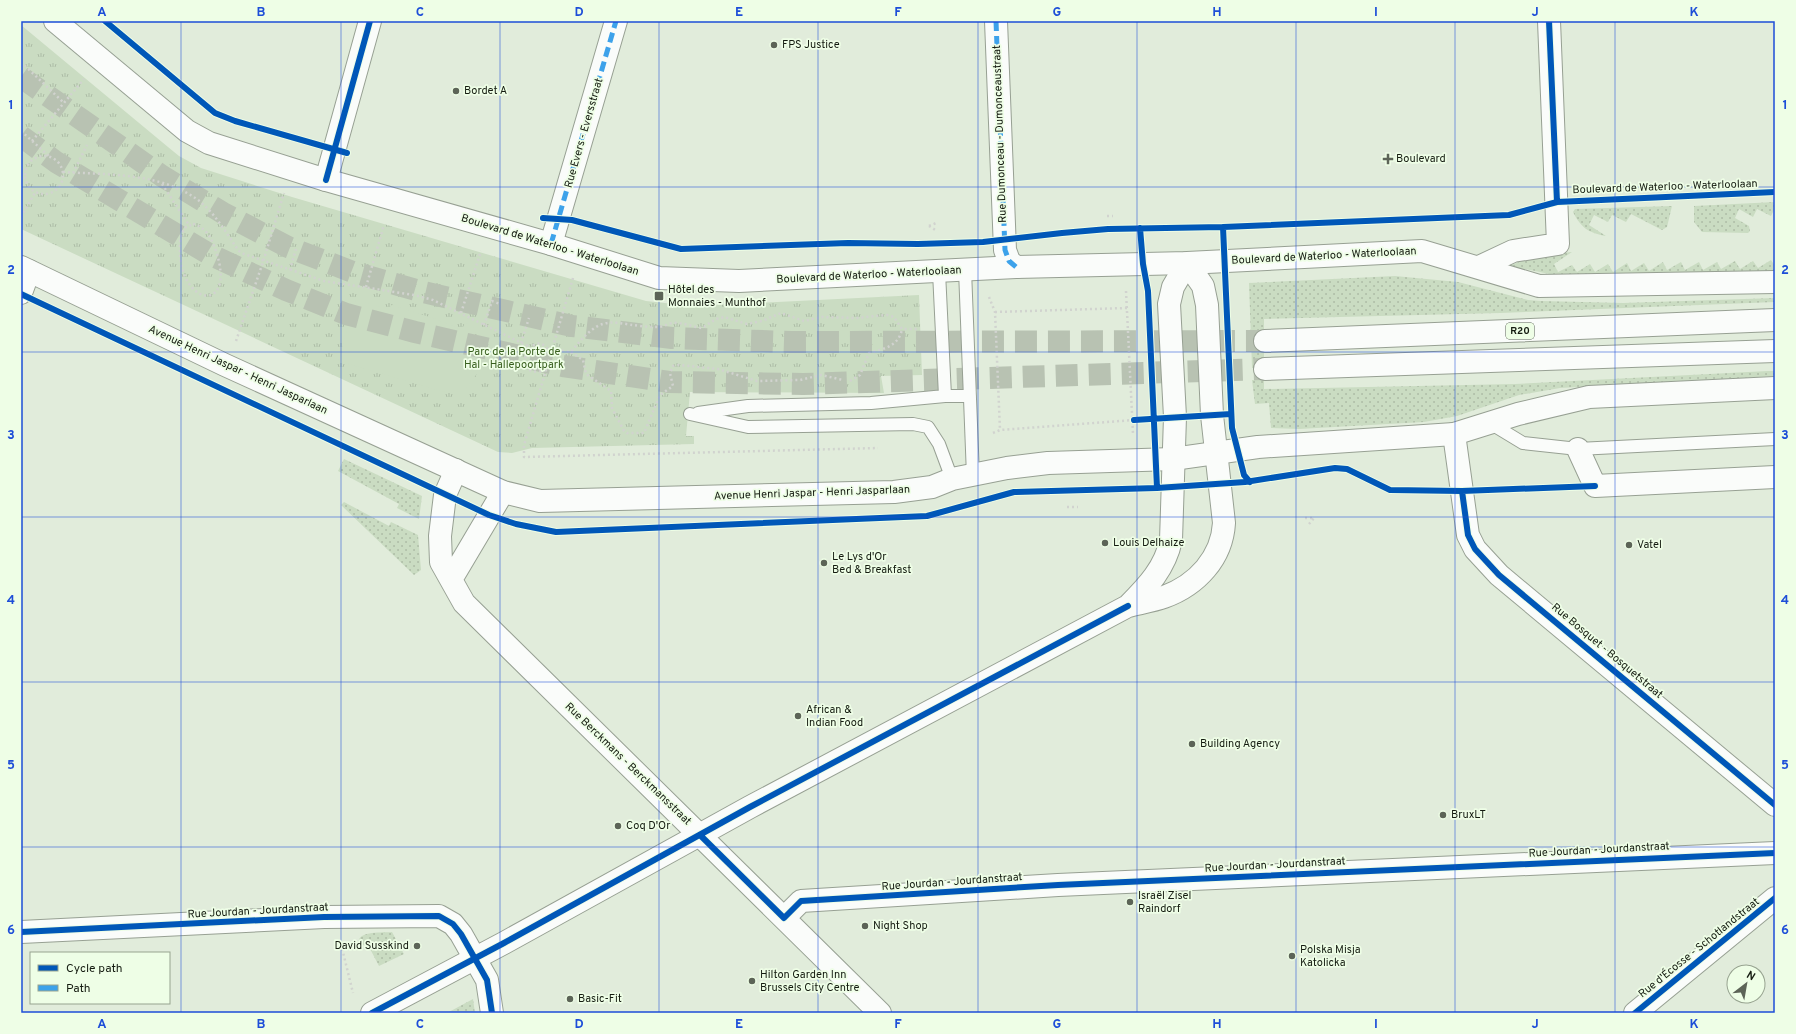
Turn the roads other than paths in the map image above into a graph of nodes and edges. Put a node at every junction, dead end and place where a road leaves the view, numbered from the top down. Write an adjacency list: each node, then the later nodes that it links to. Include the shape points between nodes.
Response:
1 (55, 21): 6 (main road, Boulevard de Waterloo - Waterloolaan, via 187,131 209,143)
2 (370, 21): 6 (main road)
3 (616, 21): 7 (main road, Rue Evers - Eversstraat)
4 (996, 21): 9 (main road, Rue Dumonceau - Dumonceaustraat, via 1005,250 1009,261)
5 (1549, 21): 10 (main road, Boulevard de Waterloo - Waterloolaan, via 1558,244 1513,251)
6 (326, 180): 7 (main road, Boulevard de Waterloo - Waterloolaan)
7 (551, 244): 13 (main road, Boulevard de Waterloo - Waterloolaan, via 659,278 739,282)
8 (1186, 263): 9 (main road, Boulevard de Waterloo - Waterloolaan); 10 (main road, Boulevard de Waterloo - Waterloolaan, via 1422,251); 27 (main road, via 1203,286 1207,305); 28 (main road, via 1173,287 1169,304 1175,417)
9 (1016, 267): 12 (main road, Boulevard de Waterloo - Waterloolaan)
10 (1479, 267): 14 (main road, Boulevard de Waterloo - Waterloolaan, via 1539,286)
11 (25, 269): 15 (main road); 29 (main road, Avenue Henri Jaspar - Henri Jasparlaan, via 225,365)
12 (965, 270): 13 (main road, Boulevard de Waterloo - Waterloolaan); 22 (lane)
13 (939, 272): 21 (lane)
14 (1775, 282)
15 (21, 293)
16 (1775, 320): 17 (main road, R20)
17 (1265, 341)
18 (1775, 351): 19 (main road)
19 (1265, 369)
20 (1775, 388): 23 (main road, Avenue Henri Jaspar - Henri Jasparlaan, via 1589,397)
21 (945, 396): 22 (lane); 31 (lane, via 871,402 748,406 690,414 748,427 913,424 928,428)
22 (970, 396): 31 (lane)
23 (1490, 423): 24 (main road, Avenue Henri Jaspar - Henri Jasparlaan); 26 (lane, via 1523,443)
24 (1454, 434): 27 (main road, Avenue Henri Jaspar - Henri Jasparlaan, via 1258,447); 35 (main road, Rue Bosquet - Bosquetstraat, via 1468,535 1475,550 1499,574)
25 (1775, 439): 26 (lane)
26 (1578, 449): 30 (main road, via 1594,486)
27 (1215, 454): 28 (main road, Avenue Henri Jaspar - Henri Jasparlaan); 34 (main road, via 1224,523 1223,536 1216,556 1192,580 1173,592 1164,597)
28 (1173, 459): 31 (main road, Avenue Henri Jaspar - Henri Jasparlaan, via 1048,463 1007,468); 34 (main road, via 1169,550 1149,586)
29 (456, 470): 32 (main road, Avenue Henri Jaspar - Henri Jasparlaan); 33 (main road, via 445,495 440,536 441,562)
30 (1775, 477)
31 (962, 478): 32 (main road, Avenue Henri Jaspar - Henri Jasparlaan, via 932,487 894,492 540,501)
32 (503, 492): 33 (main road)
33 (452, 578): 36 (main road, Rue Berckmans - Berckmansstraat, via 464,603)
34 (1128, 606): 36 (main road)
35 (1775, 805)
36 (700, 835): 39 (main road, Rue Berckmans - Berckmansstraat); 41 (main road)
37 (1775, 853): 39 (main road, Rue Jourdan - Jourdanstraat, via 1074,884 801,901)
38 (1775, 898): 45 (main road, Rue d'Écosse - Schotlandstraat)
39 (784, 918): 44 (main road, Rue Berckmans - Berckmansstraat)
40 (21, 932): 41 (main road, Rue Jourdan - Jourdanstraat, via 324,917 431,915 440,916 452,924)
41 (475, 958): 42 (main road); 43 (main road, Rue Jourdan - Jourdanstraat, via 489,986)
42 (375, 1012)
43 (492, 1013)
44 (880, 1013)
45 (1635, 1013)

